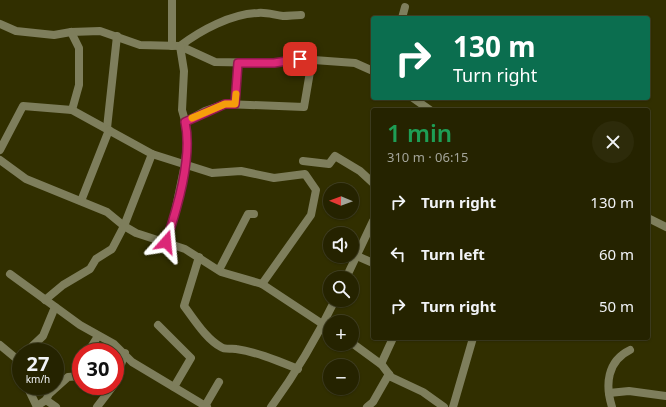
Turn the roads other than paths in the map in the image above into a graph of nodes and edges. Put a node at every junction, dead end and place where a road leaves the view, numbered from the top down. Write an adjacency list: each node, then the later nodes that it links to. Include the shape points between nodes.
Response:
1 (172, 0): 8 (street)
2 (405, 7): 4 (street)
3 (301, 15): 8 (street, via 258,13 241,16 216,25)
4 (403, 16)
5 (0, 24): 6 (street, via 16,31 54,35)
6 (71, 32): 7 (street, via 100,31); 15 (street, via 79,48 79,85)
7 (117, 36): 8 (street, via 140,45); 17 (street)
8 (176, 46): 10 (street, via 215,62); 16 (street, via 184,71 182,110)
9 (312, 60): 10 (street); 11 (street, via 355,62); 13 (street, via 304,107)
10 (238, 63): 13 (street)
11 (371, 70)
12 (416, 100): 14 (street)
13 (235, 104): 16 (street, via 225,104)
14 (426, 108)
15 (72, 110): 17 (street); 18 (street, via 23,106)
16 (185, 122): 21 (street)
17 (108, 129): 19 (street); 24 (street)
18 (0, 150)
19 (152, 154): 21 (street); 28 (street)
20 (0, 160): 24 (street, via 26,179)
21 (185, 164): 22 (street, via 212,173 241,170 274,178); 30 (street, via 176,212)
22 (306, 174): 23 (street, via 303,158 329,164 334,156 360,171); 37 (street, via 316,190 311,214)
23 (371, 181)
24 (81, 201): 28 (street, via 107,212)
25 (254, 214): 35 (street, via 248,214 241,225)
26 (650, 219): 29 (street)
27 (371, 225): 31 (street)
28 (124, 226): 30 (street, via 136,233); 38 (street, via 112,249 96,260 90,269 63,285)
29 (666, 227)
30 (166, 242): 32 (street)
31 (359, 252)
32 (199, 257): 35 (street); 55 (street, via 184,306 211,339 222,348 236,348 275,359)
33 (359, 257): 34 (street)
34 (371, 262)
35 (219, 270): 37 (street)
36 (10, 274): 38 (street)
37 (262, 284): 40 (street)
38 (45, 300): 39 (street)
39 (55, 307): 43 (street); 46 (street, via 43,336)
40 (323, 324)
41 (158, 325): 59 (street, via 191,358)
42 (323, 333): 55 (street)
43 (98, 336): 47 (street); 51 (street)
44 (392, 340): 54 (street)
45 (472, 340): 72 (street)
46 (36, 343)
47 (94, 343)
48 (0, 345): 52 (street)
49 (359, 348): 54 (street)
50 (630, 350): 60 (street, via 614,362 608,378)
51 (125, 353): 53 (street); 59 (street, via 132,362)
52 (12, 354)
53 (124, 356)
54 (381, 364): 56 (street)
55 (298, 369): 69 (street)
56 (389, 374): 70 (street, via 373,402); 71 (street, via 423,392)
57 (72, 377): 64 (street, via 68,377 49,394)
58 (219, 382): 68 (street)
59 (174, 388): 68 (street)
60 (609, 393): 63 (street, via 628,391); 73 (street)
61 (32, 395): 65 (street)
62 (106, 395): 67 (street)
63 (666, 396)
64 (46, 400): 65 (street); 66 (street)
65 (37, 406)
66 (56, 407)
67 (97, 407)
68 (206, 407)
69 (271, 407)
70 (367, 407)
71 (444, 407)
72 (453, 407)
73 (612, 407)

